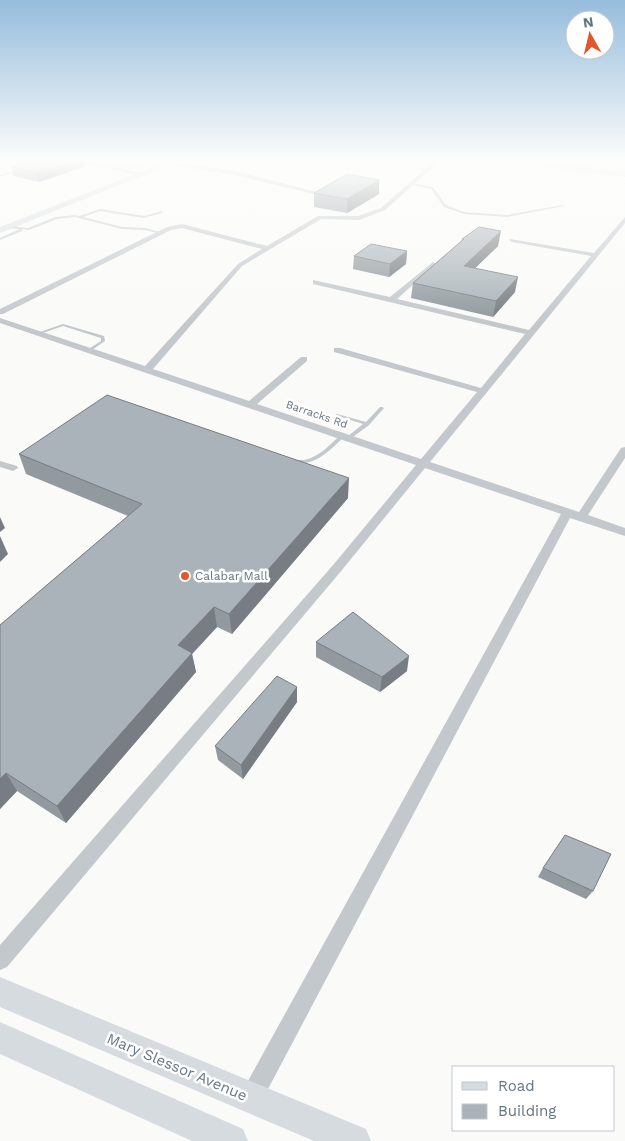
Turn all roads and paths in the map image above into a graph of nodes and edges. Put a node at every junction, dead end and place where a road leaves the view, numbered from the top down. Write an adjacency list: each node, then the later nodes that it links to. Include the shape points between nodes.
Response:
1 (32, 215): 13 (main road)
2 (84, 215): 8 (lane)
3 (136, 215): 9 (lane)
4 (153, 215): 9 (lane)
5 (369, 215): 19 (street, via 353,219 320,217)
6 (496, 215): 7 (lane)
7 (511, 215)
8 (79, 217): 14 (lane); 15 (lane, via 56,218)
9 (148, 217): 10 (lane)
10 (142, 221)
11 (624, 221): 20 (street)
12 (136, 224): 14 (lane)
13 (2, 227): 15 (lane)
14 (130, 228): 16 (lane)
15 (22, 230): 17 (lane)
16 (158, 232): 19 (street, via 182,226); 24 (street)
17 (0, 239)
18 (512, 240): 20 (street)
19 (268, 248): 31 (street, via 238,267)
20 (595, 254): 27 (street)
21 (433, 264): 23 (street)
22 (316, 282): 23 (street)
23 (391, 300): 27 (street)
24 (0, 312)
25 (2, 322): 26 (street, Barracks Rd)
26 (39, 333): 29 (street, Barracks Rd); 29 (lane, via 63,325 103,338)
27 (530, 333): 32 (street)
28 (337, 350): 32 (street)
29 (90, 351): 31 (street, Barracks Rd)
30 (304, 359): 33 (street)
31 (147, 370): 33 (street, Barracks Rd)
32 (484, 391): 41 (street)
33 (250, 404): 37 (street, Barracks Rd)
34 (382, 408): 36 (lane)
35 (337, 415): 36 (lane)
36 (367, 424): 37 (lane)
37 (345, 437): 39 (lane, via 314,459 298,462); 41 (street, Barracks Rd)
38 (625, 450): 43 (street)
39 (288, 459)
40 (0, 464): 42 (street)
41 (425, 464): 43 (street, Barracks Rd); 45 (street)
42 (13, 468)
43 (574, 515): 44 (street, Barracks Rd); 48 (street)
44 (625, 532)
45 (0, 960)
46 (0, 992): 48 (main road, Mary Slessor Avenue)
47 (3, 1044): 49 (main road)
48 (251, 1098): 50 (main road, Mary Slessor Avenue)
49 (231, 1141)
50 (354, 1141)

